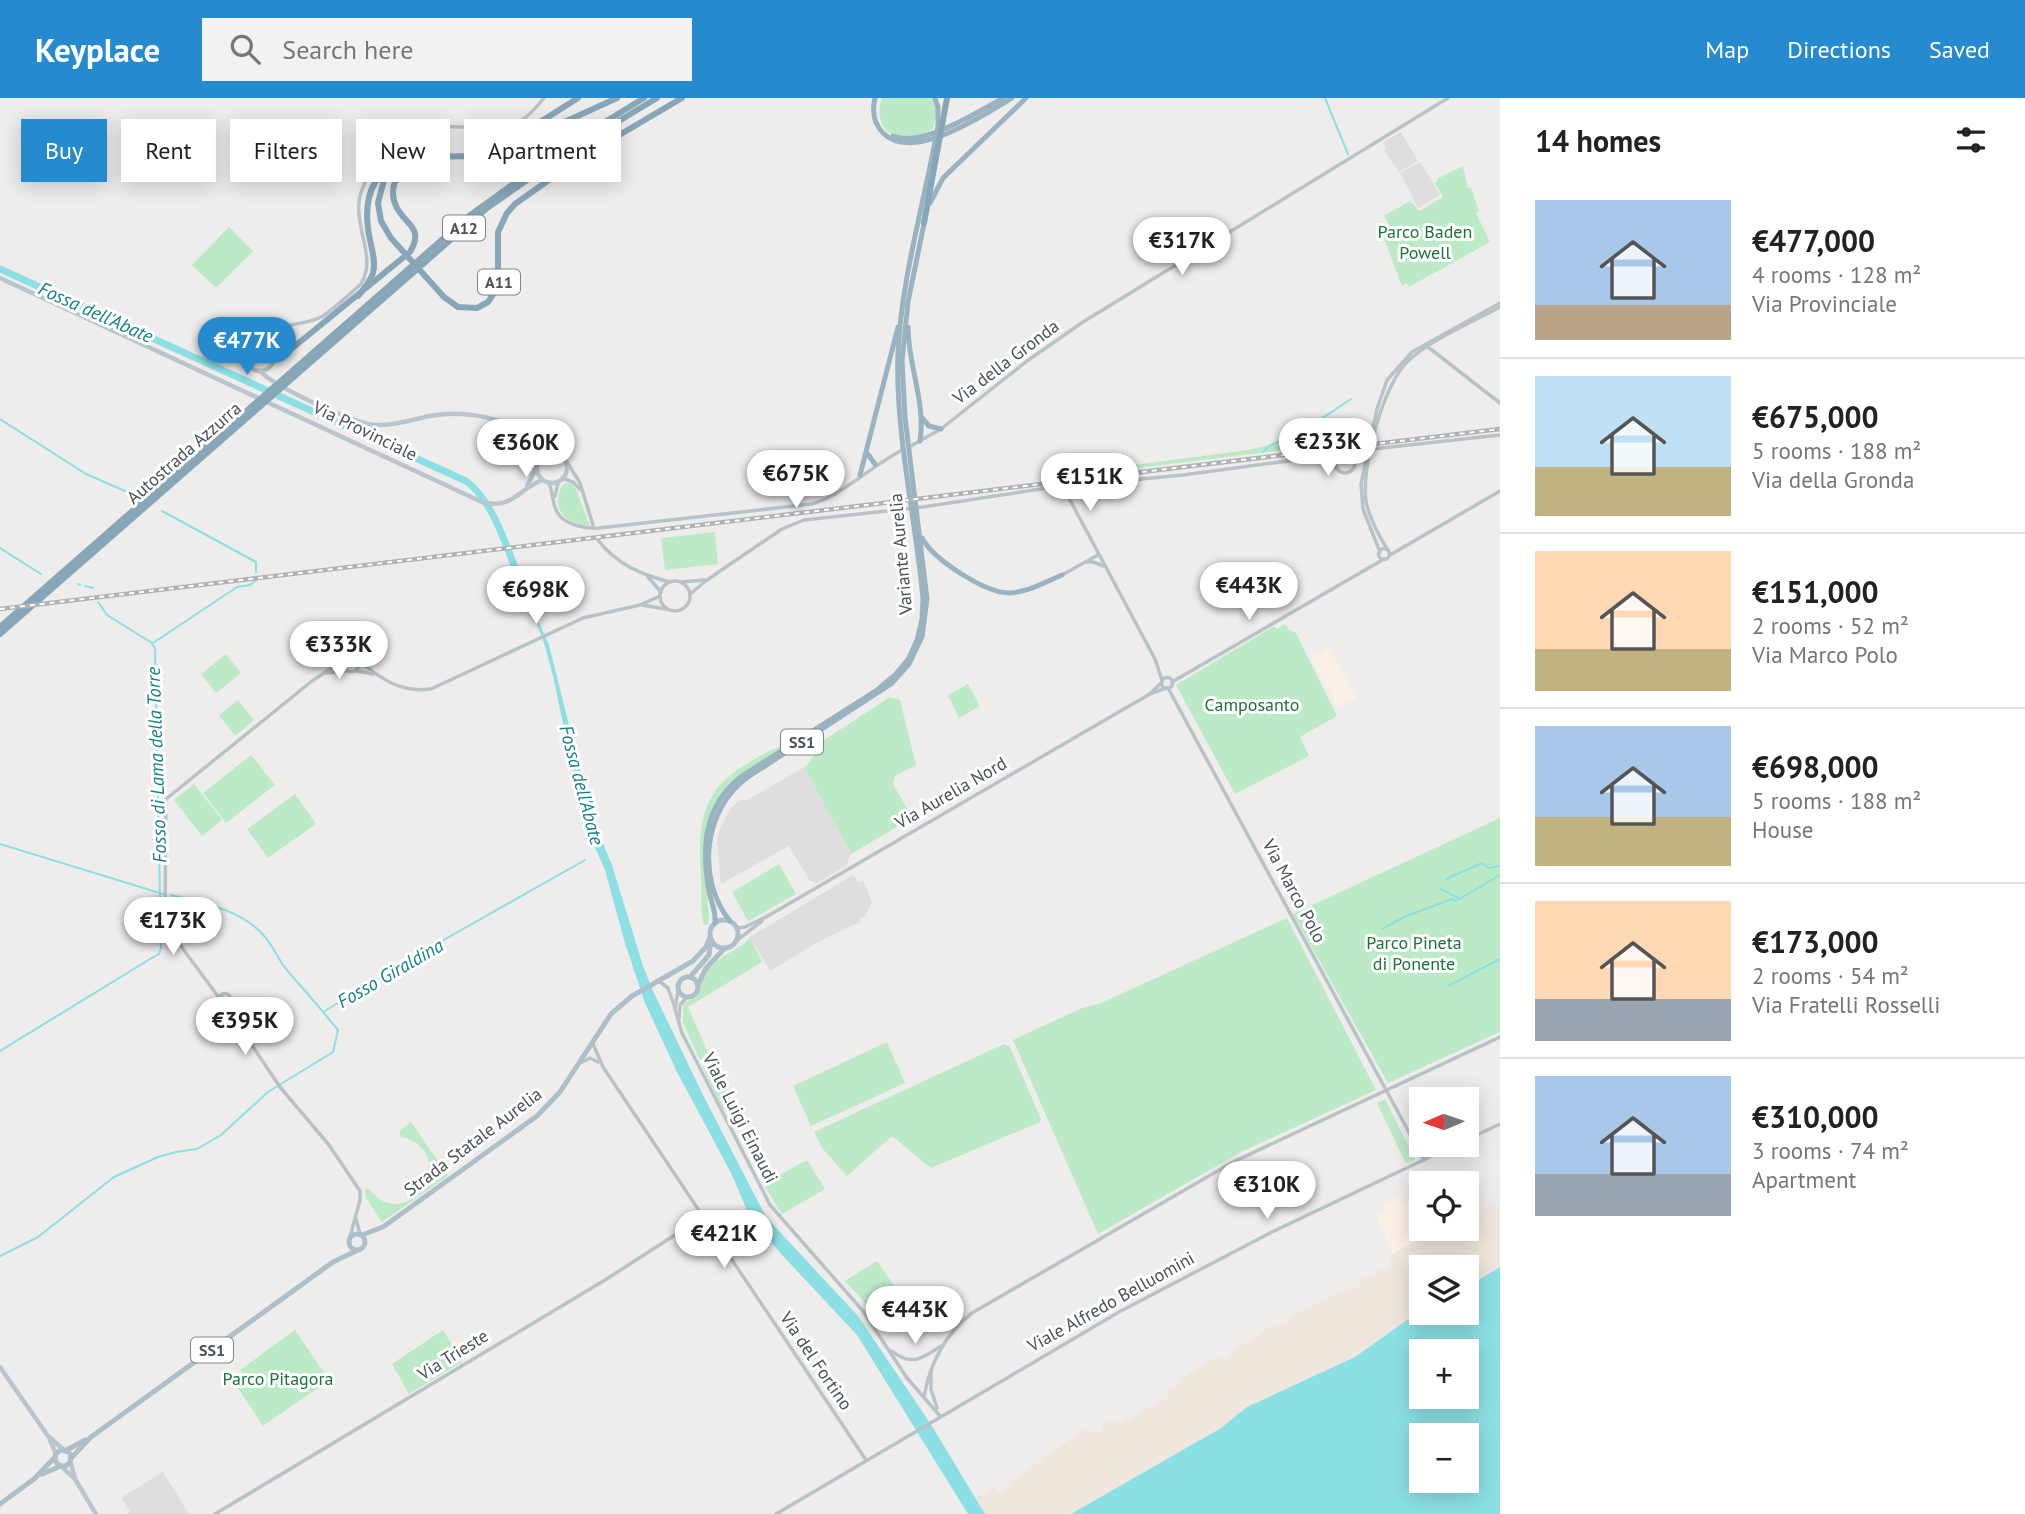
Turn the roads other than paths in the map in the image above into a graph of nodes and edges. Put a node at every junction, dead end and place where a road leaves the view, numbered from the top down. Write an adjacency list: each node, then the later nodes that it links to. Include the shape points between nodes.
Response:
1 (544, 98): 29 (street, via 513,125 430,129 386,156 366,179 359,200 359,225 368,262 365,278 322,316)
2 (578, 98): 15 (highway)
3 (617, 98): 16 (highway)
4 (639, 98): 17 (highway)
5 (645, 98): 18 (highway, Autostrada Azzurra / A12)
6 (657, 98): 36 (highway, Autostrada Azzurra / A12, via 487,208)
7 (682, 98): 21 (highway, A11, via 577,160 515,204 498,232 496,293 472,309 458,307 444,297 383,225 378,198)
8 (877, 98): 19 (highway, via 875,122 886,136 904,144)
9 (935, 98): 19 (highway, SS1)
10 (945, 98): 19 (highway); 24 (highway)
11 (1003, 98): 19 (highway)
12 (1012, 98): 19 (highway)
13 (1026, 98): 24 (highway, Variante Aurelia, via 941,180)
14 (1448, 98): 41 (street, Via della Gronda, via 1083,322)
15 (545, 119)
16 (571, 119)
17 (607, 119)
18 (608, 119)
19 (943, 129): 27 (highway, Variante Aurelia / SS1)
20 (375, 182): 26 (highway, via 366,216 374,267)
21 (383, 182)
22 (394, 182): 26 (highway, via 396,206 414,228 414,246)
23 (514, 182): 36 (highway, Autostrada Azzurra / A12, via 469,216)
24 (924, 223): 27 (highway, Variante Aurelia / SS1)
25 (0, 278): 63 (main road, Via Provinciale, via 482,502 511,501)
26 (358, 296): 32 (highway)
27 (906, 305): 40 (highway, via 909,355); 47 (highway); 67 (highway, Variante Aurelia / SS1, via 898,370)
28 (1500, 305): 31 (street)
29 (272, 330): 30 (street); 33 (street)
30 (254, 344): 33 (main road); 35 (main road, via 247,350 246,362)
31 (1429, 344): 38 (street); 58 (street, via 1398,371 1387,391 1378,410)
32 (295, 346): 33 (highway, via 285,350); 34 (highway)
33 (269, 347): 34 (main road)
34 (272, 362): 35 (main road); 37 (main road)
35 (260, 371): 37 (main road)
36 (286, 379): 39 (highway, Autostrada Azzurra / A12)
37 (274, 382): 42 (main road, via 363,424 388,425 466,413 495,419)
38 (1500, 404)
39 (255, 406): 92 (highway, Autostrada Azzurra / A12); 92 (highway, Autostrada Azzurra / A12)
40 (922, 416): 41 (highway, via 929,426); 44 (highway)
41 (941, 429): 44 (street, Via della Gronda)
42 (526, 434): 46 (main road); 53 (main road)
43 (1500, 435): 45 (street)
44 (920, 441): 55 (street, Via della Gronda)
45 (1373, 449)
46 (556, 453): 53 (main road); 54 (main road)
47 (867, 453): 55 (highway); 57 (highway)
48 (1347, 453): 49 (street); 51 (street); 51 (street, via 1364,451)
49 (1340, 454): 50 (street); 52 (street)
50 (1325, 456): 52 (street); 62 (street)
51 (1355, 459): 52 (street, via 1353,469 1346,473 1338,470)
52 (1335, 460)
53 (539, 461): 56 (main road)
54 (567, 462): 60 (main road, via 568,471); 64 (street)
55 (875, 464): 57 (street, Via della Gronda)
56 (537, 468): 59 (main road); 63 (main road)
57 (860, 475): 66 (street, Via della Gronda, via 812,504 599,528 563,519)
58 (1364, 475): 73 (street, via 1368,510); 74 (street, via 1363,509)
59 (542, 480): 61 (main road); 63 (main road, Via Provinciale)
60 (561, 481): 61 (main road); 64 (street, via 573,482); 66 (street)
61 (549, 483): 66 (street, Via della Gronda)
62 (1063, 487): 71 (street, Via Marco Polo); 85 (street, via 804,520 782,528)
63 (525, 489)
64 (581, 490): 68 (street)
65 (1500, 491): 72 (street)
66 (554, 501)
67 (916, 521): 69 (highway, Variante Aurelia / SS1); 77 (highway, Variante Aurelia / SS1)
68 (593, 525)
69 (919, 533): 77 (highway, Variante Aurelia / SS1); 83 (highway, via 939,558 999,591 1024,590)
70 (598, 540): 84 (street, via 613,557)
71 (1092, 544): 76 (street, Via Marco Polo); 79 (street)
72 (1401, 549): 73 (street); 75 (street)
73 (1387, 550): 74 (street); 75 (street)
74 (1379, 554): 78 (street); 81 (street)
75 (1390, 555): 78 (street)
76 (1099, 556): 79 (street); 80 (street, Via Marco Polo)
77 (920, 559): 82 (highway, Variante Aurelia / SS1)
78 (1384, 559): 81 (street)
79 (1090, 560): 80 (street); 83 (street)
80 (1104, 566): 101 (street, Via Marco Polo)
81 (1363, 571): 101 (street, via 1185,674)
82 (923, 575): 107 (highway, Variante Aurelia / SS1, via 927,609 922,637 898,678 743,780 720,807 710,839 712,880 715,898); 108 (highway, Variante Aurelia / SS1, via 921,624 900,670 877,690 742,776 717,804 705,845)
83 (1062, 575)
84 (647, 576): 86 (street); 88 (street)
85 (706, 579): 87 (street); 89 (street)
86 (671, 582): 87 (street); 88 (street)
87 (682, 582): 89 (street)
88 (660, 594): 90 (street); 91 (street)
89 (690, 594): 91 (street, via 683,610)
90 (640, 605): 91 (street); 100 (street, via 560,628 431,689 410,690)
91 (667, 609)
92 (11, 621): 93 (highway, Autostrada Azzurra / A12); 94 (highway, Autostrada Azzurra / A12)
93 (0, 627)
94 (0, 634)
95 (344, 660): 96 (street, via 352,656); 98 (street); 99 (street)
96 (359, 661): 97 (street); 100 (street)
97 (355, 671): 98 (street); 100 (street)
98 (347, 672): 99 (street)
99 (320, 675): 115 (street, via 166,799 165,919)
100 (375, 675)
101 (1168, 678): 102 (street, Via Aurelia Nord); 103 (street); 105 (street, Via Marco Polo)
102 (1162, 681): 103 (street, Via Marco Polo); 104 (street, Via Aurelia Nord)
103 (1167, 688): 104 (street, Via Aurelia Nord); 105 (street, Via Marco Polo)
104 (1150, 694): 106 (street, Via Aurelia Nord)
105 (1178, 703): 133 (street, Via Marco Polo)
106 (766, 917): 109 (street, Via Aurelia Nord); 111 (street, Via Aurelia Nord)
107 (730, 921): 108 (main road); 109 (main road, SS1)
108 (715, 923): 110 (main road)
109 (736, 928): 111 (main road)
110 (710, 939): 112 (main road); 113 (main road); 114 (main road, via 709,955)
111 (736, 940): 112 (main road)
112 (725, 948): 118 (main road, via 706,968)
113 (693, 961): 116 (main road, Strada Statale Aurelia); 117 (main road)
114 (690, 977): 117 (main road); 118 (main road)
115 (207, 981): 119 (street); 121 (street)
116 (656, 982): 117 (main road); 124 (street, Viale Luigi Einaudi, via 667,986); 128 (main road, Strada Statale Aurelia / SS1, via 637,992 606,1020)
117 (679, 985): 120 (main road); 124 (street, Viale Luigi Einaudi)
118 (698, 985): 120 (main road, via 696,993)
119 (223, 994): 121 (street); 122 (street, via 230,995)
120 (687, 997): 126 (street, via 680,1006)
121 (220, 999): 123 (street)
122 (230, 1001): 123 (street); 125 (street)
123 (224, 1004): 125 (street)
124 (675, 1009): 126 (street, Viale Luigi Einaudi)
125 (235, 1019): 139 (street, via 359,1189)
126 (679, 1024): 148 (street, Viale Luigi Einaudi, via 771,1208 863,1311)
127 (1500, 1037): 132 (street)
128 (592, 1042): 129 (main road, Strada Statale Aurelia / SS1); 130 (street)
129 (586, 1052): 130 (street, Via del Fortino); 131 (main road, Strada Statale Aurelia / SS1)
130 (594, 1056): 131 (street); 140 (street, Via del Fortino)
131 (579, 1065): 141 (main road, Strada Statale Aurelia / SS1, via 537,1116)
132 (1403, 1082): 133 (street); 134 (street)
133 (1381, 1083): 134 (street, Via Marco Polo)
134 (1385, 1090): 138 (street, Via Marco Polo); 147 (street, via 1212,1174 972,1313)
135 (1500, 1124): 136 (street)
136 (1479, 1134)
137 (1430, 1157): 138 (street, Viale Alfredo Belluomini)
138 (1424, 1160): 152 (street, Viale Alfredo Belluomini, via 1176,1282)
139 (356, 1213): 142 (street); 143 (street)
140 (703, 1217): 158 (street, Via del Fortino); 164 (street, Via Trieste)
141 (383, 1227): 142 (main road, Strada Statale Aurelia / SS1); 144 (main road, Strada Statale Aurelia / SS1)
142 (361, 1235): 143 (main road, SS1); 144 (main road)
143 (349, 1240): 145 (main road); 146 (main road, SS1)
144 (365, 1245): 145 (main road, SS1)
145 (356, 1251): 146 (main road, SS1)
146 (333, 1262): 154 (main road, SS1)
147 (943, 1345): 148 (street, via 910,1361); 150 (street)
148 (887, 1346): 151 (street, Viale Luigi Einaudi)
149 (0, 1367): 153 (main road)
150 (931, 1367): 151 (street); 152 (street, via 931,1389)
151 (924, 1396): 152 (street, Viale Luigi Einaudi)
152 (939, 1415): 158 (street, Viale Alfredo Belluomini)
153 (48, 1436): 155 (main road); 156 (main road)
154 (91, 1437): 155 (main road, SS1); 157 (main road, SS1)
155 (65, 1451): 156 (main road); 157 (main road)
156 (56, 1456): 159 (main road); 160 (main road)
157 (70, 1459): 159 (main road); 161 (main road)
158 (866, 1460): 165 (street, Viale Alfredo Belluomini)
159 (61, 1466): 160 (main road); 161 (main road)
160 (34, 1479): 162 (main road)
161 (75, 1479): 163 (main road)
162 (0, 1504)
163 (96, 1514)
164 (215, 1514)
165 (776, 1514)

